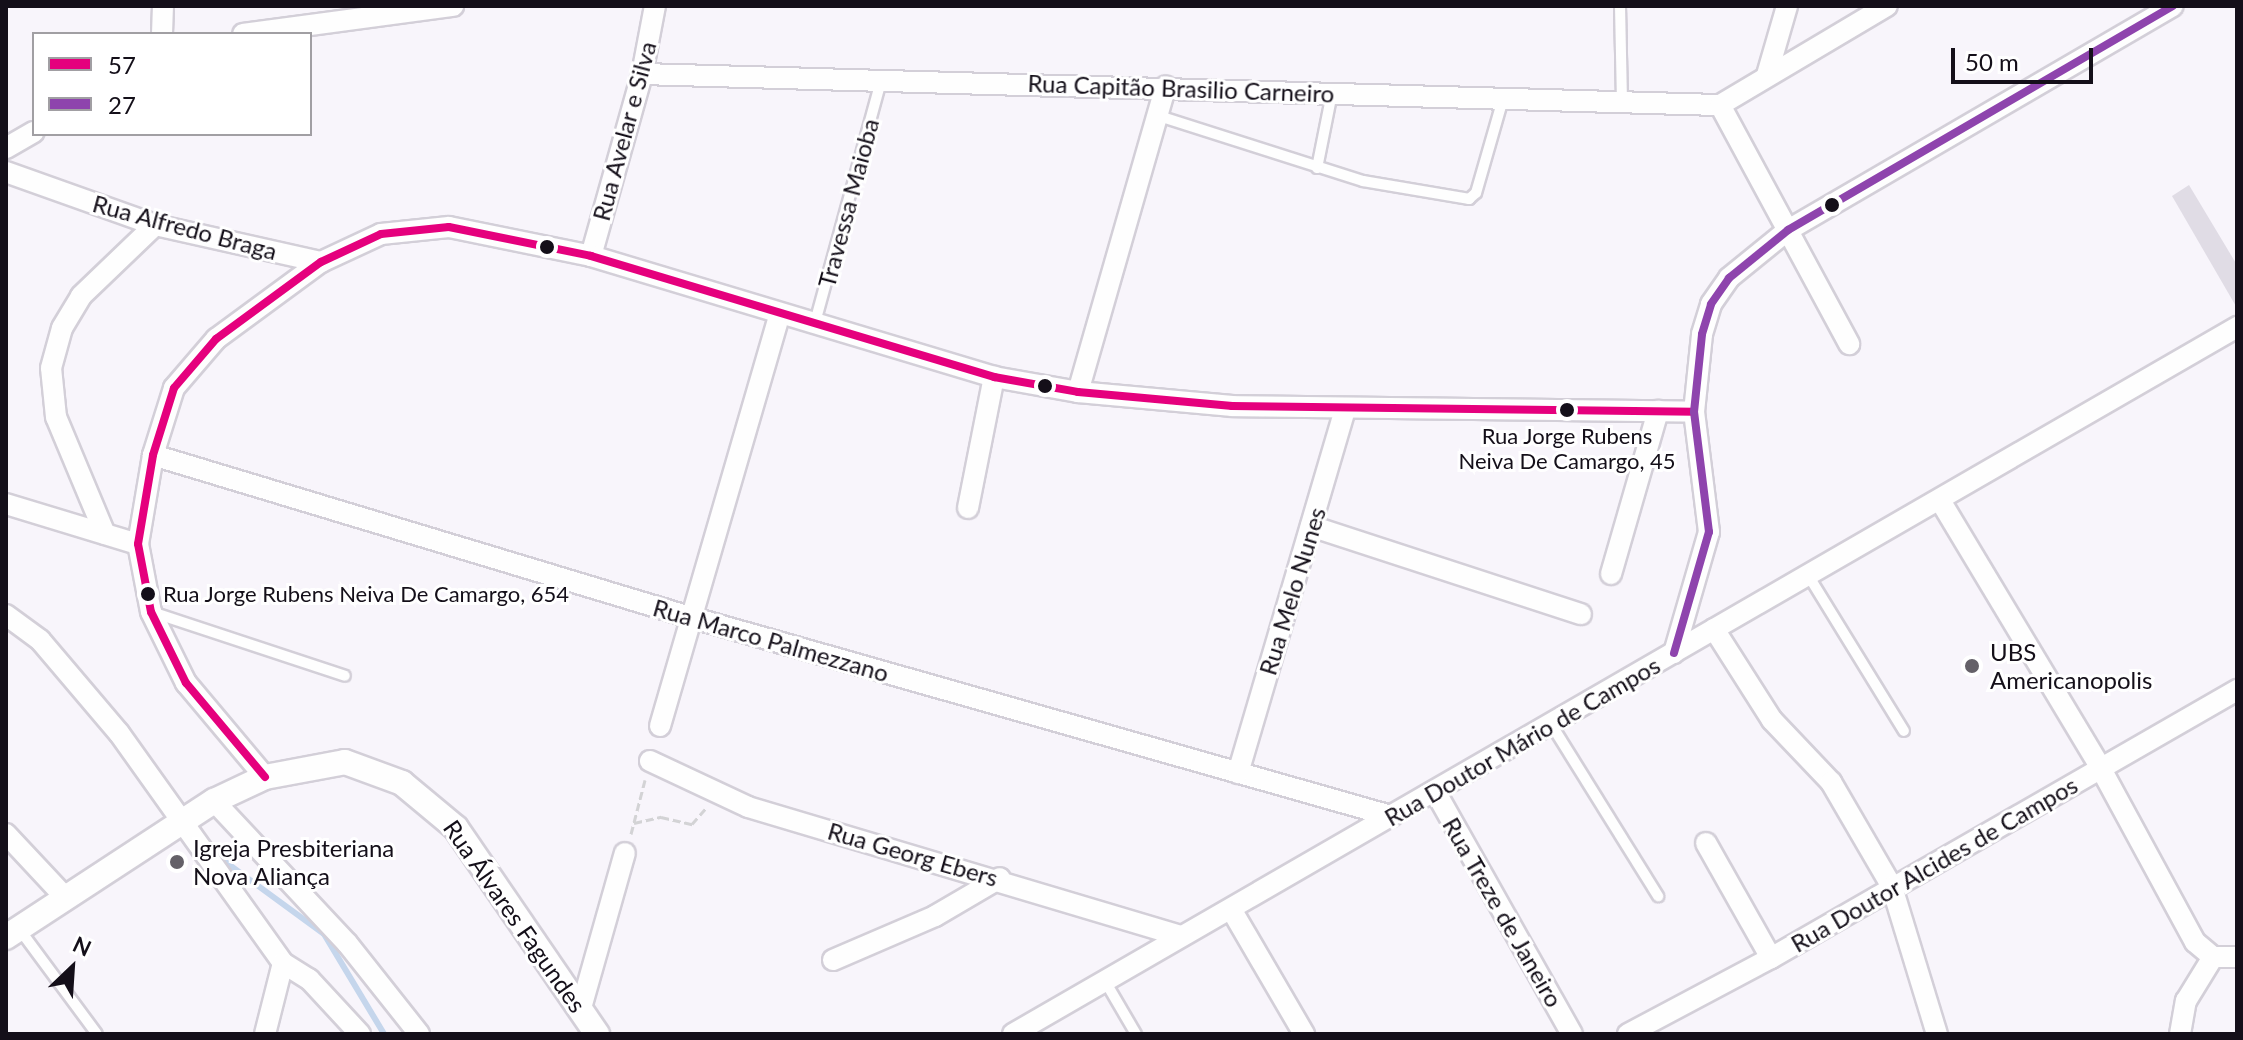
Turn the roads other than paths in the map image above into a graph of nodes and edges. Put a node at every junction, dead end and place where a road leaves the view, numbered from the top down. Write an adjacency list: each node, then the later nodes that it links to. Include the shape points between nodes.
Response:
1 (163, 6): 8 (street)
2 (453, 6): 9 (street)
3 (655, 6): 10 (street, Rua Avelar e Silva)
4 (1620, 6): 16 (lane)
5 (1787, 6): 11 (street)
6 (1887, 6): 11 (street)
7 (2173, 6): 24 (street)
8 (162, 32)
9 (258, 32)
10 (642, 74): 12 (street, Rua Capitão Brasilio Carneiro); 25 (street, Rua Avelar e Silva)
11 (1767, 75): 17 (street)
12 (881, 81): 13 (street, Rua Capitão Brasilio Carneiro); 28 (lane, Travessa Maioba)
13 (1166, 86): 14 (street, Rua Capitão Brasilio Carneiro); 18 (street)
14 (1332, 93): 15 (street, Rua Capitão Brasilio Carneiro); 21 (lane)
15 (1504, 97): 16 (street, Rua Capitão Brasilio Carneiro); 21 (lane, via 1472,198)
16 (1622, 100): 17 (street, Rua Capitão Brasilio Carneiro)
17 (1720, 105): 24 (street)
18 (1159, 116): 21 (lane); 32 (street)
19 (32, 133): 20 (street)
20 (6, 148)
21 (1317, 168)
22 (6, 172): 23 (street, Rua Alfredo Braga)
23 (155, 225): 26 (street, Rua Alfredo Braga); 41 (street, via 81,296 62,328 51,368 56,417)
24 (1788, 230): 30 (street); 35 (street, via 1729,278 1711,304 1702,334)
25 (591, 256): 26 (street, via 423,226 381,234); 27 (street)
26 (321, 262): 36 (street, via 242,319 197,360 165,409)
27 (779, 316): 28 (street); 48 (street)
28 (814, 326): 31 (street)
29 (2236, 329): 37 (street, Rua Doutor Mário de Campos)
30 (1849, 344)
31 (994, 377): 32 (street); 39 (street)
32 (1078, 392): 33 (street)
33 (1345, 409): 34 (street); 40 (street, Rua Melo Nunes)
34 (1658, 411): 35 (street); 43 (street)
35 (1694, 412): 50 (street, via 1709,532)
36 (153, 455): 42 (street); 48 (street, Rua Marco Palmezzano)
37 (1941, 502): 44 (street, Rua Doutor Mário de Campos); 57 (street)
38 (6, 504): 41 (street)
39 (968, 508)
40 (1311, 526): 46 (street); 58 (street, Rua Melo Nunes)
41 (105, 534): 42 (street)
42 (138, 544): 45 (street)
43 (1611, 574)
44 (1808, 575): 49 (street, Rua Doutor Mário de Campos); 55 (lane)
45 (151, 612): 51 (lane); 59 (street, via 186,683)
46 (1581, 614)
47 (6, 615): 63 (street, via 40,640 119,733)
48 (690, 617): 54 (street); 58 (street, Rua Marco Palmezzano)
49 (1714, 629): 50 (street, Rua Doutor Mário de Campos); 68 (street, via 1772,720 1831,782)
50 (1674, 653): 53 (street, Rua Doutor Mário de Campos)
51 (345, 676)
52 (2237, 690): 57 (street, Rua Doutor Alcides de Campos)
53 (1551, 724): 60 (street, Rua Doutor Mário de Campos); 70 (lane)
54 (660, 726)
55 (1904, 731)
56 (650, 761): 67 (street, Rua Georg Ebers, via 716,796)
57 (2100, 767): 68 (street, Rua Doutor Alcides de Campos); 74 (street, via 2195,942)
58 (1238, 773): 62 (street, Rua Marco Palmezzano)
59 (265, 777): 61 (street, Rua Álvares Fagundes); 80 (street, Rua Álvares Fagundes, via 345,762 402,783 431,803 456,828 519,914)
60 (1435, 791): 62 (street, Rua Doutor Mário de Campos); 89 (street, Rua Treze de Janeiro)
61 (214, 801): 63 (street, Rua Álvares Fagundes); 84 (street, via 347,943)
62 (1391, 816): 71 (street, Rua Doutor Mário de Campos)
63 (181, 818): 69 (street, Rua Álvares Fagundes); 78 (street)
64 (6, 834): 69 (street)
65 (1706, 843): 76 (street)
66 (625, 853): 80 (street)
67 (1000, 878): 73 (street, Rua Georg Ebers); 77 (street, via 935,916)
68 (1892, 887): 76 (street, Rua Doutor Alcides de Campos); 91 (street)
69 (64, 896): 72 (street, Rua Álvares Fagundes)
70 (1658, 896)
71 (1231, 909): 73 (street, Rua Doutor Mário de Campos); 88 (street)
72 (12, 933): 81 (lane)
73 (1180, 936): 79 (street, Rua Doutor Mário de Campos)
74 (2213, 957): 75 (street); 92 (street, via 2186,1001)
75 (2237, 957)
76 (1771, 958): 90 (street, Rua Doutor Alcides de Campos)
77 (833, 960)
78 (283, 963): 82 (street); 83 (street, via 309,979)
79 (1105, 981): 86 (street, Rua Doutor Mário de Campos); 87 (lane)
80 (581, 1008): 85 (street, Rua Álvares Fagundes)
81 (97, 1034)
82 (265, 1034)
83 (360, 1034)
84 (419, 1034)
85 (597, 1034)
86 (1013, 1034)
87 (1136, 1034)
88 (1304, 1034)
89 (1572, 1034)
90 (1628, 1034)
91 (1937, 1034)
92 (2180, 1034)

